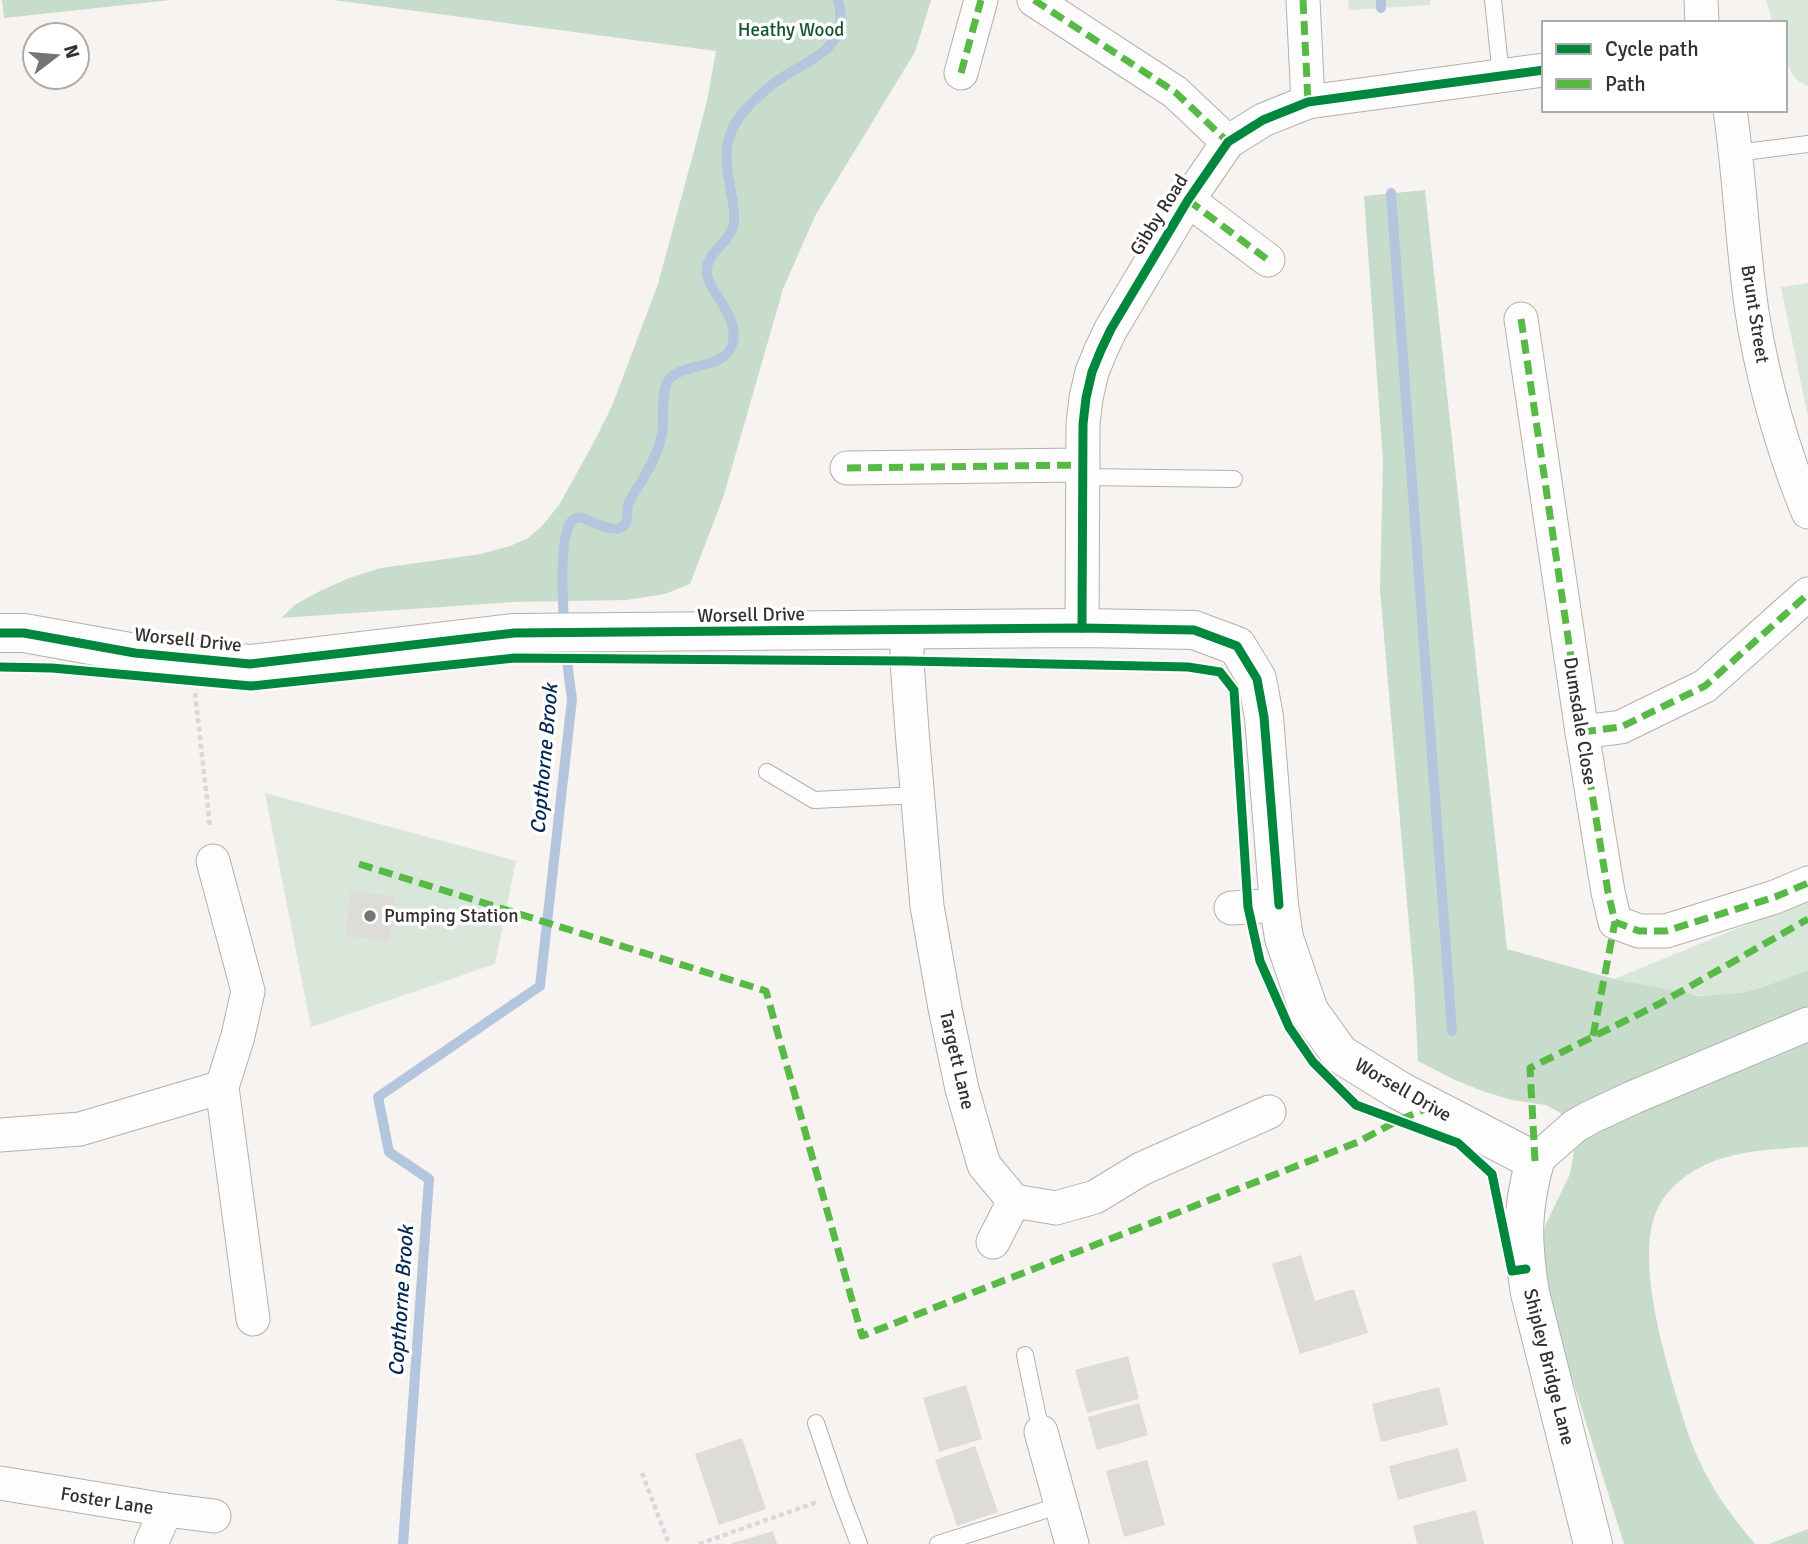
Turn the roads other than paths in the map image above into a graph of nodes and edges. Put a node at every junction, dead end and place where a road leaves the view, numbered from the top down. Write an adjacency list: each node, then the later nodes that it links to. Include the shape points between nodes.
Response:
1 (981, 0): 8 (street)
2 (1034, 0): 12 (street, via 1175,92)
3 (1303, 0): 10 (street)
4 (1493, 0): 9 (lane)
5 (1701, 0): 6 (street)
6 (1702, 21)
7 (1542, 70): 9 (street, Gibby Road)
8 (961, 73)
9 (1501, 76): 10 (street, Gibby Road)
10 (1308, 102): 12 (street, Gibby Road, via 1264,120)
11 (1730, 112): 14 (street, Brunt Street)
12 (1228, 142): 15 (street, Gibby Road)
13 (1808, 144): 14 (lane)
14 (1736, 153): 21 (street, Brunt Street, via 1752,313 1767,390)
15 (1188, 200): 16 (street, Gibby Road); 19 (street, Gibby Road, via 1101,350 1086,398)
16 (1268, 260)
17 (1521, 319): 26 (street, Dumsdale Close)
18 (847, 468): 19 (street)
19 (1083, 471): 20 (lane); 23 (street, Gibby Road)
20 (1234, 479)
21 (1808, 512)
22 (1808, 594): 26 (street, via 1705,686 1621,727)
23 (1082, 628): 24 (street, Worsell Drive); 31 (street, Worsell Drive, via 1194,630 1237,646 1257,680 1264,717)
24 (907, 631): 25 (street, Worsell Drive, via 514,633 250,664); 28 (street, Targett Lane)
25 (0, 633)
26 (1582, 732): 30 (street, Dumsdale Close, via 1615,922 1639,931 1666,931)
27 (767, 772): 28 (lane, via 814,800)
28 (918, 795): 38 (street, Targett Lane, via 927,906 962,1089 984,1166)
29 (214, 862): 34 (street, via 248,991)
30 (1808, 883)
31 (1279, 905): 32 (street); 37 (street, Worsell Drive, via 1284,938 1309,1011 1340,1054 1400,1091)
32 (1231, 908)
33 (1808, 1024): 37 (street, via 1591,1117)
34 (222, 1087): 36 (street, via 80,1129); 40 (street)
35 (1269, 1112): 38 (street, via 1141,1169 1095,1197 1056,1209)
36 (0, 1135)
37 (1535, 1161): 52 (street, Shipley Bridge Lane, via 1524,1216 1528,1281)
38 (1014, 1202): 39 (street)
39 (993, 1242)
40 (253, 1319)
41 (1025, 1355): 43 (lane)
42 (816, 1423): 49 (lane)
43 (1041, 1432): 45 (street)
44 (0, 1483): 46 (street, Foster Lane)
45 (1061, 1505): 50 (lane); 51 (street)
46 (166, 1510): 47 (street, Foster Lane); 48 (street)
47 (214, 1516)
48 (151, 1544)
49 (859, 1544)
50 (938, 1544)
51 (1072, 1544)
52 (1593, 1544)

